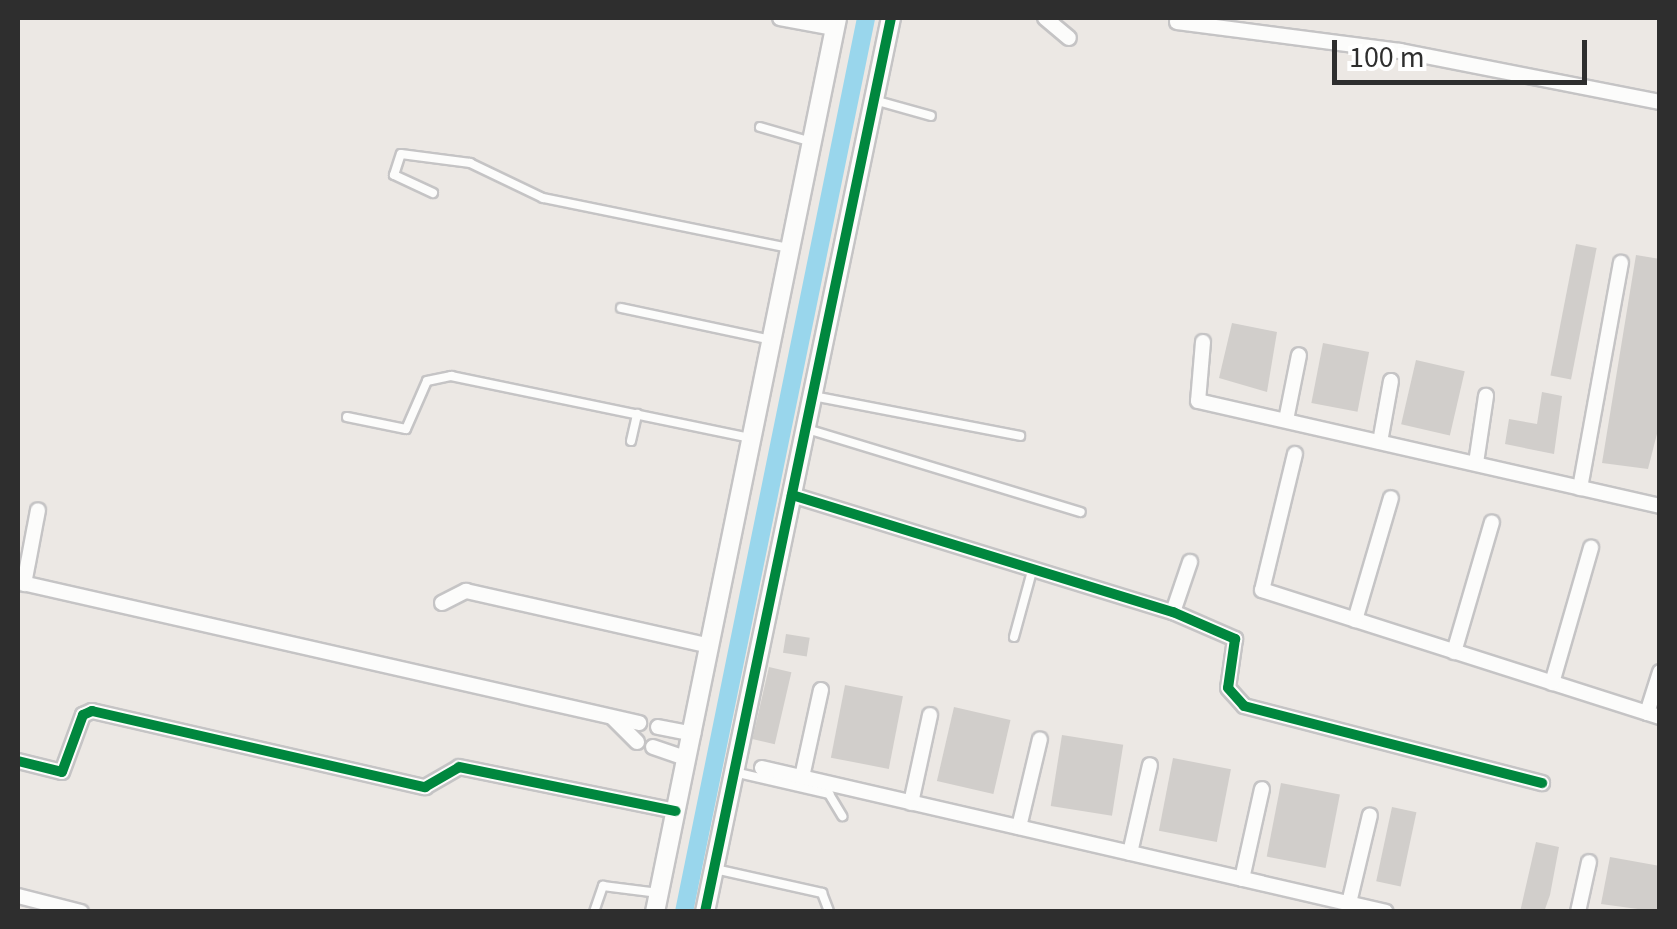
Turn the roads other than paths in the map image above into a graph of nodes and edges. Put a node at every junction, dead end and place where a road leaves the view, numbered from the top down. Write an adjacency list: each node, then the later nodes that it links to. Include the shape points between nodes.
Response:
1 (780, 18): 5 (street)
2 (891, 18): 7 (street)
3 (1045, 18): 6 (street)
4 (1177, 22): 8 (street, via 1400,51)
5 (836, 23): 11 (street)
6 (1069, 38)
7 (874, 100): 9 (lane); 20 (street)
8 (1660, 102)
9 (931, 116)
10 (760, 126): 11 (lane)
11 (812, 142): 13 (street)
12 (433, 192): 13 (lane, via 394,175 401,154 470,163 543,198)
13 (792, 248): 16 (street)
14 (1622, 264): 32 (street)
15 (621, 308): 16 (lane)
16 (775, 341): 27 (street)
17 (1204, 342): 24 (street, via 1194,398)
18 (1299, 355): 24 (street)
19 (1391, 381): 29 (street)
20 (813, 396): 25 (street); 26 (lane)
21 (1486, 396): 31 (street)
22 (637, 414): 23 (lane, via 451,376 427,382 406,429); 27 (lane); 28 (lane)
23 (347, 417)
24 (1286, 420): 29 (street)
25 (806, 428): 33 (street); 37 (lane)
26 (1020, 436)
27 (754, 438): 47 (street)
28 (631, 442)
29 (1380, 442): 31 (street)
30 (1295, 454): 45 (street, via 1259,588)
31 (1476, 463): 32 (street)
32 (1580, 488): 35 (street)
33 (792, 495): 41 (street); 65 (street)
34 (1391, 498): 45 (street)
35 (1660, 506)
36 (38, 510): 42 (street)
37 (1081, 512)
38 (1492, 522): 48 (street)
39 (1590, 548): 50 (street)
40 (1190, 562): 44 (street)
41 (1032, 572): 44 (street); 46 (lane)
42 (21, 583): 54 (street)
43 (442, 603): 47 (street, via 466,591)
44 (1173, 612): 67 (street, via 1235,640 1228,688 1244,706)
45 (1356, 620): 48 (street)
46 (1014, 637)
47 (711, 646): 57 (street)
48 (1454, 652): 50 (street)
49 (1660, 672): 53 (street)
50 (1552, 684): 53 (street)
51 (821, 690): 66 (street)
52 (930, 715): 69 (street)
53 (1653, 715)
54 (612, 717): 55 (street); 59 (street)
55 (639, 722)
56 (658, 726): 57 (street)
57 (692, 734): 61 (street)
58 (1040, 739): 73 (street)
59 (638, 742)
60 (653, 747): 61 (street)
61 (687, 758): 70 (street)
62 (18, 761): 70 (street, via 62,772 83,715 92,711 425,787 459,767)
63 (1150, 765): 74 (street)
64 (762, 768): 66 (street)
65 (734, 772): 71 (lane, via 829,794); 76 (street)
66 (802, 777): 69 (street)
67 (1542, 784)
68 (1262, 789): 77 (street)
69 (911, 802): 73 (street)
70 (676, 811): 79 (street)
71 (842, 816)
72 (1370, 816): 80 (street)
73 (1019, 828): 74 (street)
74 (1130, 853): 77 (street)
75 (1589, 862): 86 (street)
76 (714, 869): 81 (lane, via 822,893); 84 (street)
77 (1242, 878): 80 (street)
78 (18, 896): 82 (street)
79 (657, 902): 83 (lane, via 603,886)
80 (1349, 903): 85 (street)
81 (829, 910)
82 (81, 912)
83 (594, 912)
84 (706, 912)
85 (1386, 912)
86 (1578, 912)

